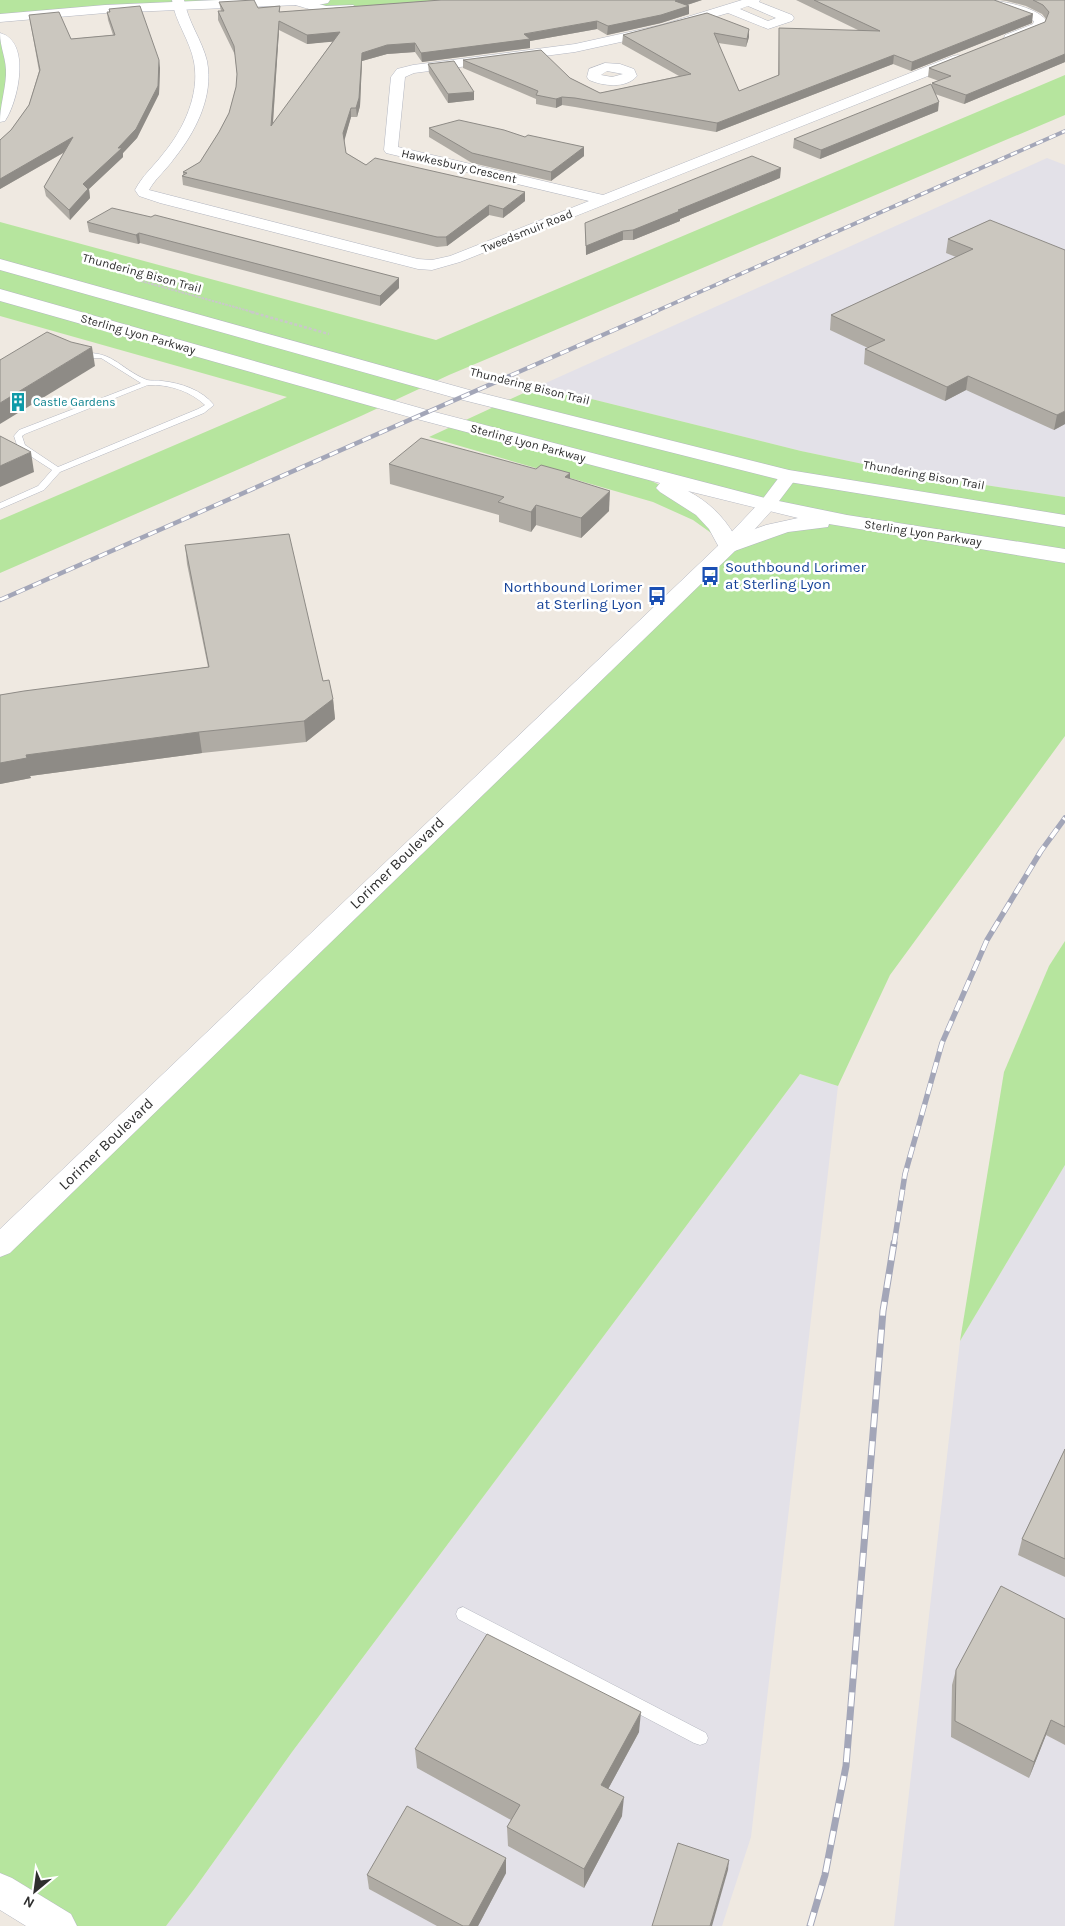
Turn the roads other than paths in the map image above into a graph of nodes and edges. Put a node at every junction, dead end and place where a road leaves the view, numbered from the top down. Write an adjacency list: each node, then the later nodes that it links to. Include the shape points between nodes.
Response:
1 (109, 0): 8 (main road)
2 (323, 0): 4 (main road)
3 (988, 0): 12 (street, via 1040,20 1039,26 1032,30)
4 (296, 1): 6 (main road); 7 (street, via 325,10)
5 (751, 1): 9 (street, Hawkesbury Crescent); 9 (street, via 788,18 768,25)
6 (178, 3): 10 (main road); 17 (street, Tweedsmuir Road, via 200,62 200,89 196,110 186,132 142,190 152,197 406,262 432,265)
7 (370, 8)
8 (0, 9)
9 (728, 9): 13 (street, Hawkesbury Crescent, via 659,30)
10 (0, 18)
11 (0, 37): 16 (street, via 9,48 14,82)
12 (994, 45)
13 (575, 48): 15 (street); 17 (street, Hawkesbury Crescent, via 402,72 398,77 391,150)
14 (967, 56): 17 (street, Tweedsmuir Road)
15 (602, 68)
16 (0, 118)
17 (605, 200)
18 (0, 264): 24 (main road, via 466,395)
19 (0, 295): 23 (main road, Sterling Lyon Parkway)
20 (75, 357): 21 (lane, via 103,356)
21 (146, 382): 22 (lane, via 18,436 21,446); 22 (lane, via 163,383 199,395 210,405)
22 (57, 470): 26 (lane, via 41,488)
23 (629, 470): 25 (main road, Sterling Lyon Parkway); 29 (main road, via 708,513 722,529)
24 (789, 476): 25 (street, Lorimer Boulevard); 28 (main road)
25 (767, 505): 27 (main road, Sterling Lyon Parkway); 29 (street, Lorimer Boulevard)
26 (0, 506)
27 (847, 521): 29 (main road, via 811,522 759,534); 30 (main road, Sterling Lyon Parkway)
28 (1065, 521)
29 (728, 546): 31 (street, Lorimer Boulevard)
30 (1065, 556)
31 (0, 1246)
32 (463, 1614): 33 (lane)
33 (700, 1738)
34 (0, 1890): 35 (street)
35 (59, 1926)

